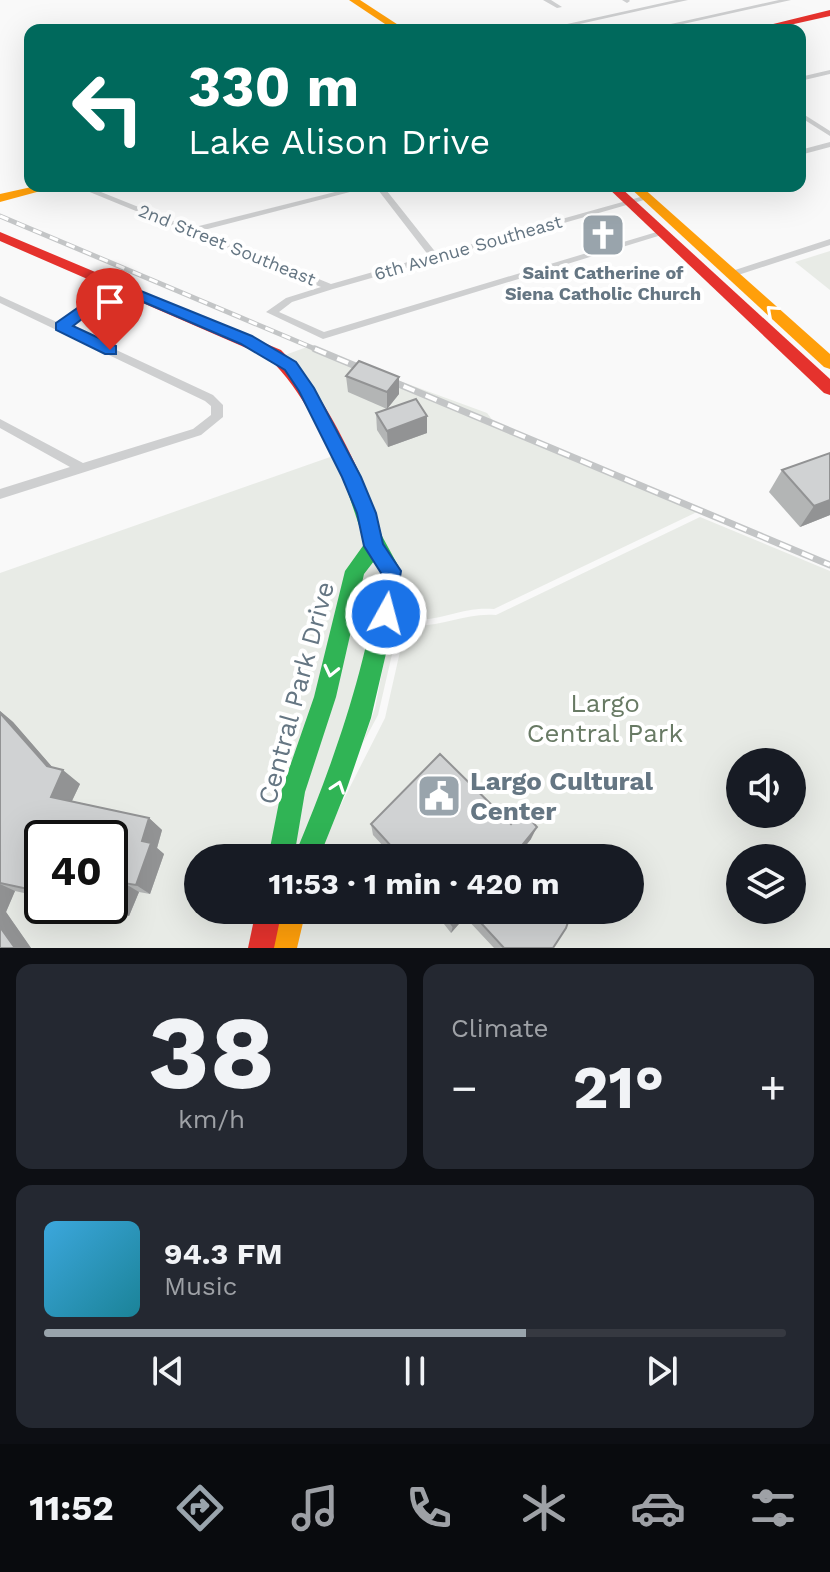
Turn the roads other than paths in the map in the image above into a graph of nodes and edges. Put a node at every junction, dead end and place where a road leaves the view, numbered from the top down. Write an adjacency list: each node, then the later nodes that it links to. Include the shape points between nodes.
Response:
1 (336, 0): 8 (street)
2 (354, 0): 9 (street)
3 (546, 0): 6 (street)
4 (685, 0): 10 (street)
5 (788, 0): 11 (street)
6 (559, 7)
7 (830, 13): 12 (street)
8 (371, 24)
9 (392, 24)
10 (571, 24)
11 (675, 24)
12 (781, 24)
13 (830, 72): 14 (street)
14 (806, 78)
15 (806, 118): 16 (street)
16 (830, 134)
17 (830, 144): 18 (street)
18 (806, 151)
19 (25, 192): 24 (street)
20 (94, 192): 25 (street, 2nd Street Southeast)
21 (345, 192): 25 (street)
22 (384, 192): 29 (street)
23 (637, 195): 26 (street); 29 (street, 6th Avenue Southeast); 30 (street)
24 (1, 197)
25 (190, 231): 33 (street, 2nd Street Southeast)
26 (663, 233): 31 (street); 33 (street, 6th Avenue Southeast, via 323,336 271,312 289,300)
27 (0, 236): 32 (street)
28 (830, 242): 30 (street)
29 (434, 257): 33 (street, 6th Avenue Southeast)
30 (732, 274): 31 (street); 36 (street, one-way to 30)
31 (712, 278): 37 (street)
32 (116, 285): 35 (street); 41 (street, via 247,340 290,366 351,477)
33 (330, 287)
34 (3, 303): 35 (street)
35 (61, 326): 39 (street, via 217,405 217,417 197,432)
36 (830, 363)
37 (830, 389)
38 (0, 423): 39 (street)
39 (82, 468): 40 (street)
40 (0, 494)
41 (374, 546): 42 (street, Central Park Drive, one-way to 42, via 355,571 325,697 293,792); 43 (street, one-way to 41, via 333,803 370,693 391,571)
42 (284, 844)
43 (313, 844)
44 (266, 924): 46 (street)
45 (290, 924): 47 (street)
46 (261, 948)
47 (284, 948)

